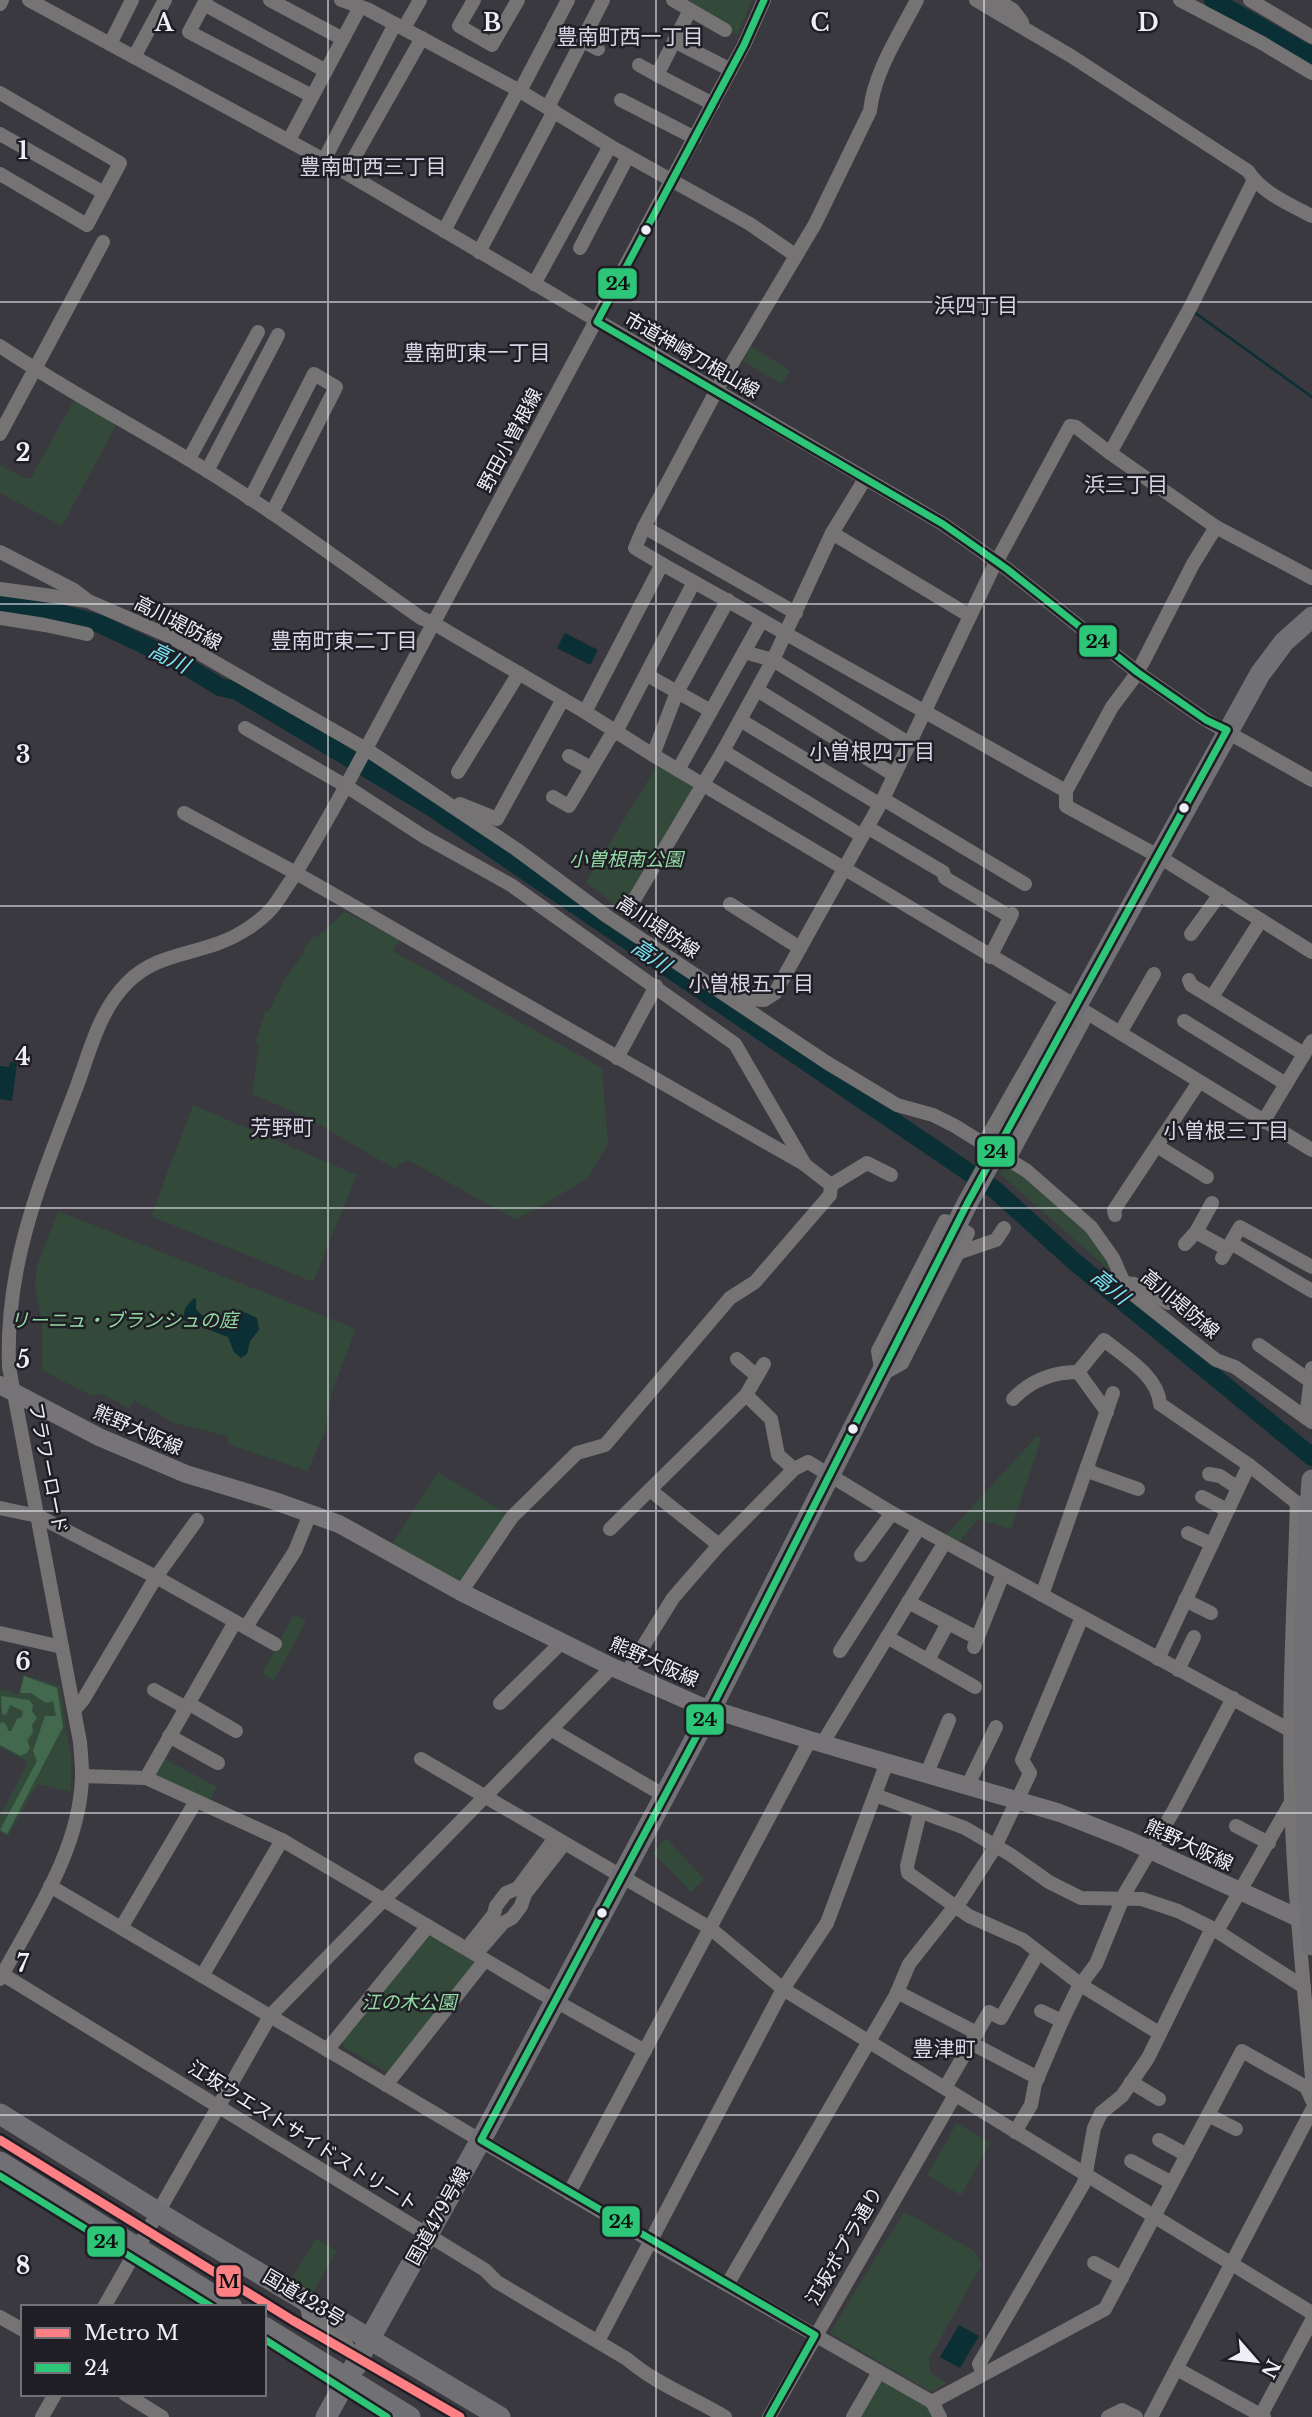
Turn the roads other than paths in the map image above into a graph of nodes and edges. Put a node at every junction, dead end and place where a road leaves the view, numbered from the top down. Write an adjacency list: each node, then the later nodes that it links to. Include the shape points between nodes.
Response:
1 (29, 0): 30 (street, 市道神崎刀根山線)
2 (132, 0): 30 (street)
3 (165, 0): 32 (street)
4 (270, 0): 27 (street)
5 (341, 0): 19 (street)
6 (419, 0): 21 (street)
7 (474, 0): 8 (street, via 459,26 492,45)
8 (519, 0)
9 (568, 0): 22 (street)
10 (603, 0): 28 (street)
11 (673, 0): 20 (street)
12 (764, 0): 34 (street, 野田小曽根線)
13 (917, 0): 60 (street, via 881,71 870,111)
14 (976, 0): 23 (street)
15 (998, 0): 23 (street, via 1013,10)
16 (1180, 0): 36 (street)
17 (1250, 0): 25 (street)
18 (205, 2): 35 (street); 40 (street, via 189,32)
19 (366, 5): 21 (street); 27 (street)
20 (690, 10): 24 (street); 29 (street)
21 (400, 26): 26 (street); 49 (street)
22 (554, 26): 28 (street); 38 (street)
23 (1027, 29): 52 (street, via 1248,171)
24 (725, 30)
25 (1312, 37)
26 (422, 38): 38 (street); 50 (street)
27 (343, 39): 35 (street)
28 (582, 40): 31 (street); 43 (street)
29 (674, 41): 34 (street); 37 (street)
30 (110, 44): 32 (street, 市道神崎刀根山線)
31 (598, 49)
32 (134, 57): 46 (street, 市道神崎刀根山線)
33 (639, 65): 37 (street)
34 (731, 70): 42 (street, 野田小曽根線)
35 (326, 71): 40 (street)
36 (1312, 73)
37 (657, 75): 42 (street)
38 (520, 91): 43 (street); 56 (street)
39 (0, 93): 54 (street, via 120,163)
40 (312, 96): 46 (street)
41 (621, 100): 45 (street)
42 (713, 104): 45 (street, 野田小曽根線)
43 (551, 109): 47 (street); 59 (street)
44 (0, 134): 54 (street)
45 (695, 138): 53 (street, 野田小曽根線)
46 (289, 140): 49 (street, 市道神崎刀根山線)
47 (610, 146): 48 (street); 61 (street)
48 (628, 156): 53 (street); 58 (street)
49 (324, 160): 50 (street, 市道神崎刀根山線)
50 (346, 172): 56 (street, 市道神崎刀根山線)
51 (0, 174): 54 (street, via 87,225)
52 (1254, 180): 55 (street); 69 (street)
53 (672, 181): 60 (street); 62 (street, 野田小曽根線)
54 (104, 193)
55 (1312, 216)
56 (444, 231): 59 (street, 市道神崎刀根山線)
57 (103, 242): 66 (street)
58 (580, 247)
59 (479, 251): 61 (street, 市道神崎刀根山線)
60 (795, 255): 67 (street)
61 (534, 285): 62 (street, 市道神崎刀根山線)
62 (597, 321): 67 (street, 市道神崎刀根山線); 91 (street, 野田小曽根線)
63 (258, 332): 70 (street)
64 (278, 335): 71 (street)
65 (0, 346): 66 (street)
66 (35, 370): 68 (street); 70 (street)
67 (717, 391): 72 (street, 市道神崎刀根山線); 75 (street)
68 (0, 434)
69 (1110, 453): 76 (street); 79 (street, via 1070,426)
70 (189, 460): 71 (street)
71 (207, 471): 73 (street)
72 (865, 479): 77 (street); 79 (street, 市道神崎刀根山線, via 943,524)
73 (250, 499): 74 (street); 74 (street, via 314,374 336,387)
74 (272, 513): 91 (street)
75 (645, 527): 80 (street, via 635,548); 86 (street)
76 (1216, 527): 81 (street); 96 (street)
77 (832, 533): 86 (street); 87 (street)
78 (0, 552): 85 (street)
79 (996, 562): 87 (street); 96 (street, 市道神崎刀根山線)
80 (662, 564): 82 (street); 104 (street)
81 (1312, 578)
82 (694, 582): 84 (street); 98 (street)
83 (0, 589): 85 (street, 高川堤防線)
84 (728, 600): 90 (street); 100 (street)
85 (88, 601): 110 (street, 高川堤防線, via 169,636)
86 (796, 613): 92 (street)
87 (970, 616): 103 (street)
88 (1312, 617): 107 (highway, 国道479号線, via 1271,658)
89 (0, 618): 93 (street)
90 (762, 620): 92 (street); 94 (street)
91 (433, 623): 97 (street); 110 (street, 野田小曽根線)
92 (786, 633): 95 (street); 103 (street)
93 (87, 634)
94 (744, 652): 95 (street); 102 (street)
95 (773, 660): 99 (street); 109 (street)
96 (1137, 671): 107 (street, 市道神崎刀根山線); 121 (street, via 1111,707)
97 (519, 673): 101 (street); 116 (street)
98 (647, 674): 100 (street); 108 (street)
99 (757, 690): 105 (street); 117 (street)
100 (677, 692): 102 (street); 112 (street)
101 (563, 699): 104 (street); 124 (street, via 497,819 469,806)
102 (711, 711): 115 (street)
103 (923, 711): 109 (street); 121 (street)
104 (586, 712): 108 (street)
105 (740, 720): 111 (street); 123 (street)
106 (245, 727): 120 (street)
107 (1227, 730): 118 (street, 市道神崎刀根山線); 127 (highway, 国道479号線)
108 (616, 732): 112 (street); 114 (street)
109 (909, 744): 117 (street)
110 (366, 749): 120 (street, 野田小曽根線); 124 (street, 高川堤防線)
111 (723, 751): 119 (street); 126 (street)
112 (653, 755): 115 (street)
113 (569, 756): 114 (street)
114 (591, 768): 122 (street, via 569,806)
115 (678, 770): 119 (street)
116 (458, 772)
117 (894, 775): 123 (street)
118 (1312, 780)
119 (704, 785): 128 (street); 133 (street)
120 (346, 786): 129 (street, フラワーロード); 141 (street, via 511,885)
121 (1066, 791): 127 (street, via 1066,806)
122 (553, 797)
123 (881, 801): 126 (street); 130 (street)
124 (451, 804): 142 (street, 高川堤防線)
125 (184, 813): 129 (street)
126 (864, 832): 128 (street); 138 (street, via 943,872 944,878 1008,914)
127 (1158, 856): 131 (street); 144 (highway, 国道479号線)
128 (844, 869): 136 (street); 138 (street)
129 (296, 873): 148 (street); 176 (street, フラワーロード, via 272,909 245,930 150,965 128,982 105,1012 35,1196 19,1251 8,1335)
130 (1025, 884)
131 (1220, 894): 134 (street); 135 (street)
132 (730, 904): 136 (street)
133 (628, 910)
134 (1261, 920): 137 (street); 143 (street)
135 (1191, 934)
136 (800, 948): 142 (street, via 775,993 764,1000)
137 (1312, 952)
138 (990, 957): 144 (street)
139 (1154, 974): 146 (street)
140 (1189, 980): 143 (street)
141 (656, 986): 148 (street); 156 (street, via 736,1044)
142 (729, 997): 152 (street, 高川堤防線, via 897,1105 933,1115)
143 (1212, 997): 147 (street)
144 (1076, 1006): 146 (street); 152 (street, via 1060,1009); 155 (street, via 1083,1022); 166 (highway, 国道479号線, via 1016,1115)
145 (1184, 1021): 150 (street)
146 (1120, 1032): 149 (street)
147 (1308, 1047): 150 (street)
148 (617, 1058): 156 (street)
149 (1199, 1083): 151 (street); 153 (street)
150 (1286, 1084): 151 (street)
151 (1263, 1122): 154 (street)
152 (984, 1143): 155 (street, 高川堤防線)
153 (1157, 1146): 158 (street); 161 (street)
154 (1312, 1150)
155 (1009, 1159): 168 (street, 高川堤防線, via 1091,1227)
156 (804, 1164): 159 (street)
157 (891, 1175): 159 (street, via 867,1163)
158 (1207, 1177)
159 (831, 1185): 209 (street, via 830,1195 755,1282 730,1298 605,1445 578,1453 512,1517)
160 (1212, 1203): 163 (street)
161 (1115, 1215)
162 (1004, 1228): 166 (street, via 996,1240)
163 (1196, 1232): 164 (street); 165 (street)
164 (1185, 1244)
165 (1227, 1250): 167 (street, via 1240,1227); 169 (street)
166 (950, 1252): 174 (highway, 国道479号線); 174 (street, via 968,1233 945,1221 878,1351)
167 (1312, 1267)
168 (1124, 1283): 170 (street); 181 (street, 高川堤防線, via 1216,1360 1235,1367)
169 (1312, 1291)
170 (1168, 1303)
171 (1259, 1345): 175 (street)
172 (737, 1359): 178 (street, via 760,1370)
173 (1078, 1372): 179 (street, via 1027,1384); 180 (street); 182 (street, via 1104,1340 1154,1383 1160,1404)
174 (882, 1374): 186 (highway, 国道479号線)
175 (1311, 1375): 181 (street)
176 (7, 1389): 196 (main road, 熊野大阪線, via 99,1437 186,1474); 198 (street, フラワーロード)
177 (1113, 1393): 180 (street)
178 (746, 1395): 184 (street, via 771,1419 778,1455); 190 (street)
179 (1013, 1399)
180 (1107, 1412): 183 (street)
181 (1309, 1420)
182 (1249, 1465): 188 (street); 192 (street)
183 (1087, 1467): 189 (street); 210 (street)
184 (794, 1469): 186 (street, via 808,1462); 205 (street)
185 (1209, 1474): 188 (street)
186 (831, 1475): 195 (street); 233 (highway, 国道479号線)
187 (1312, 1479): 274 (highway, via 1303,1723)
188 (1238, 1488): 194 (street)
189 (1138, 1489)
190 (650, 1490): 201 (street); 205 (street)
191 (1202, 1497): 194 (street)
192 (1297, 1503): 197 (street); 239 (street)
193 (0, 1508): 198 (street)
194 (1227, 1510): 204 (street)
195 (891, 1513): 200 (street); 206 (street)
196 (310, 1514): 209 (main road, 熊野大阪線, via 339,1524); 216 (street, via 295,1551)
197 (1312, 1514)
198 (38, 1516): 208 (street); 222 (street, フラワーロード)
199 (197, 1520): 208 (street)
200 (919, 1528): 203 (street); 223 (street)
201 (610, 1529)
202 (1188, 1533): 204 (street)
203 (945, 1542): 207 (street); 212 (street)
204 (1212, 1544): 211 (street)
205 (719, 1545): 226 (street)
206 (861, 1555)
207 (1003, 1574): 210 (street); 215 (street, via 975,1642)
208 (156, 1577): 216 (street); 234 (street)
209 (461, 1592): 220 (main road, 熊野大阪線)
210 (1042, 1595): 214 (street)
211 (1185, 1600): 213 (street); 224 (street)
212 (908, 1602): 215 (street); 218 (street)
213 (1211, 1613)
214 (1082, 1618): 224 (street); 253 (street, via 1022,1760 1030,1773)
215 (948, 1623): 225 (street)
216 (241, 1625): 221 (street); 232 (street)
217 (0, 1633): 222 (street)
218 (887, 1637): 225 (street); 242 (street)
219 (1194, 1637): 227 (street)
220 (562, 1642): 226 (main road, 熊野大阪線); 231 (street)
221 (275, 1644)
222 (62, 1647): 234 (street, フラワーロード)
223 (840, 1651)
224 (1157, 1659): 227 (street)
225 (928, 1660): 228 (street)
226 (619, 1670): 233 (main road, 熊野大阪線); 237 (street)
227 (1178, 1670): 230 (street)
228 (975, 1687)
229 (154, 1690): 232 (street)
230 (1233, 1698): 239 (street); 262 (street)
231 (500, 1703)
232 (187, 1706): 238 (street); 240 (street)
233 (711, 1709): 242 (main road, 熊野大阪線); 252 (highway, 国道479号線)
234 (74, 1710): 247 (street, フラワーロード)
235 (950, 1720): 246 (street)
236 (996, 1727): 249 (street)
237 (552, 1730): 251 (street); 252 (street)
238 (236, 1731)
239 (1290, 1731): 241 (street); 255 (street)
240 (170, 1736): 245 (street); 248 (street)
241 (1312, 1741)
242 (816, 1742): 244 (main road, 熊野大阪線); 272 (street)
243 (421, 1759): 251 (street)
244 (887, 1762): 246 (main road, 熊野大阪線); 250 (street)
245 (218, 1763)
246 (927, 1773): 249 (main road, 熊野大阪線)
247 (82, 1776): 248 (street); 264 (street, フラワーロード, via 70,1842)
248 (146, 1778): 254 (street)
249 (968, 1785): 253 (main road, 熊野大阪線)
250 (875, 1795): 256 (street); 281 (street, via 827,1923)
251 (485, 1796): 259 (street); 267 (street)
252 (665, 1796): 263 (highway, 国道479号線)
253 (1017, 1800): 261 (street); 262 (main road, 熊野大阪線)
254 (196, 1801): 258 (street); 271 (street)
255 (1291, 1803): 260 (street); 269 (street)
256 (920, 1812): 261 (street, via 965,1828); 268 (street, via 907,1871)
257 (1236, 1826): 260 (street)
258 (282, 1840): 267 (street); 278 (street)
259 (560, 1841): 263 (street); 276 (street, via 524,1894 521,1906)
260 (1269, 1843): 265 (street)
261 (995, 1846): 266 (street, via 1081,1898); 268 (street)
262 (1149, 1850): 265 (main road, 熊野大阪線); 266 (street)
263 (622, 1877): 272 (street); 283 (highway, 国道479号線)
264 (50, 1886): 271 (street); 277 (street, フラワーロード)
265 (1241, 1892): 269 (main road, 熊野大阪線); 273 (street)
266 (1122, 1898): 273 (street, via 1157,1903); 279 (street, via 1100,1955)
267 (384, 1900): 270 (street); 285 (street)
268 (956, 1908): 275 (street, via 1023,1940); 282 (street, via 909,1964)
269 (1305, 1921): 280 (street)
270 (428, 1926): 276 (street); 290 (street)
271 (121, 1928): 278 (street)
272 (710, 1928): 281 (street); 291 (street)
273 (1214, 1930): 280 (street); 287 (street)
274 (1312, 1945)
275 (1038, 1953): 279 (street); 288 (street, via 1001,2018 989,2012)
276 (476, 1954): 283 (street); 295 (street)
277 (1, 1976): 299 (street, 江坂ウエストサイドストリート)
278 (202, 1976): 285 (street)
279 (1082, 1985): 286 (street); 287 (street)
280 (1304, 1987): 293 (street)
281 (783, 1989): 289 (street); 318 (street)
282 (897, 1992): 288 (street); 289 (street)
283 (556, 2001): 291 (street); 306 (highway, 国道479号線)
284 (1041, 2011): 286 (street)
285 (270, 2016): 290 (street); 299 (street)
286 (1062, 2021): 292 (street)
287 (1158, 2033): 294 (street)
288 (974, 2038): 292 (street); 296 (street, 江坂ポプラ通り)
289 (868, 2042): 296 (street); 323 (street)
290 (327, 2050): 295 (street)
291 (645, 2051): 314 (street)
292 (1038, 2078): 305 (street, via 1031,2105)
293 (1312, 2078)
294 (1131, 2082): 297 (street); 312 (street, via 1101,2113)
295 (386, 2085): 306 (street)
296 (950, 2092): 305 (street); 333 (street, 江坂ポプラ通り)
297 (1158, 2099)
298 (1312, 2100): 302 (street, via 1306,2087 1242,2051)
299 (218, 2107): 315 (street); 317 (street, 江坂ウエストサイドストリート)
300 (1312, 2110): 321 (street)
301 (0, 2114): 315 (highway, 国道423号)
302 (1208, 2115): 304 (street); 308 (street)
303 (0, 2128): 352 (highway)
304 (1236, 2129)
305 (1016, 2132): 312 (street)
306 (481, 2140): 314 (street); 317 (highway, 国道479号線)
307 (1159, 2140): 308 (street)
308 (1187, 2155): 313 (street)
309 (1131, 2161): 313 (street)
310 (0, 2162): 327 (highway)
311 (0, 2176): 319 (highway)
312 (1086, 2176): 316 (street); 340 (street, via 979,2364)
313 (1172, 2183): 316 (street)
314 (569, 2193): 318 (street)
315 (159, 2212): 319 (street); 324 (highway, 国道423号)
316 (1154, 2217): 321 (street); 322 (street)
317 (428, 2235): 334 (highway, 国道479号線); 336 (street, 江坂ウエストサイドストリート)
318 (650, 2240): 323 (street); 336 (street)
319 (132, 2258): 325 (street); 326 (highway)
320 (1094, 2263): 322 (street)
321 (1232, 2264): 328 (street); 338 (street)
322 (1122, 2278): 340 (street, via 1105,2309)
323 (727, 2285): 333 (street)
324 (305, 2299): 334 (highway, 国道423号); 337 (street, via 311,2324 346,2344)
325 (105, 2305)
326 (209, 2305)
327 (229, 2305)
328 (1312, 2313)
329 (0, 2316): 332 (street)
330 (1312, 2319): 345 (street)
331 (266, 2328): 350 (highway)
332 (21, 2329)
333 (815, 2335): 339 (street); 355 (street, 江坂ポプラ通り)
334 (371, 2339): 337 (highway, 国道479号線); 353 (highway, 国道423号)
335 (266, 2340): 341 (highway)
336 (598, 2341): 354 (street, 江坂ウエストサイドストリート, via 678,2393)
337 (356, 2364): 341 (highway, 国道479号線); 351 (street, via 365,2382)
338 (1177, 2369): 345 (street); 360 (street)
339 (879, 2372): 344 (street); 356 (street)
340 (983, 2375): 344 (street)
341 (342, 2389): 348 (highway, 国道479号線); 349 (highway)
342 (54, 2396): 346 (street)
343 (128, 2396): 347 (street)
344 (932, 2402): 357 (street)
345 (1263, 2416)
346 (42, 2417)
347 (162, 2417)
348 (326, 2417)
349 (387, 2417)
350 (410, 2417)
351 (417, 2417)
352 (481, 2417)
353 (499, 2417)
354 (725, 2417)
355 (769, 2417)
356 (853, 2417)
357 (940, 2417)
358 (1108, 2417): 359 (street, via 1122,2410)
359 (1136, 2417)
360 (1152, 2417)

